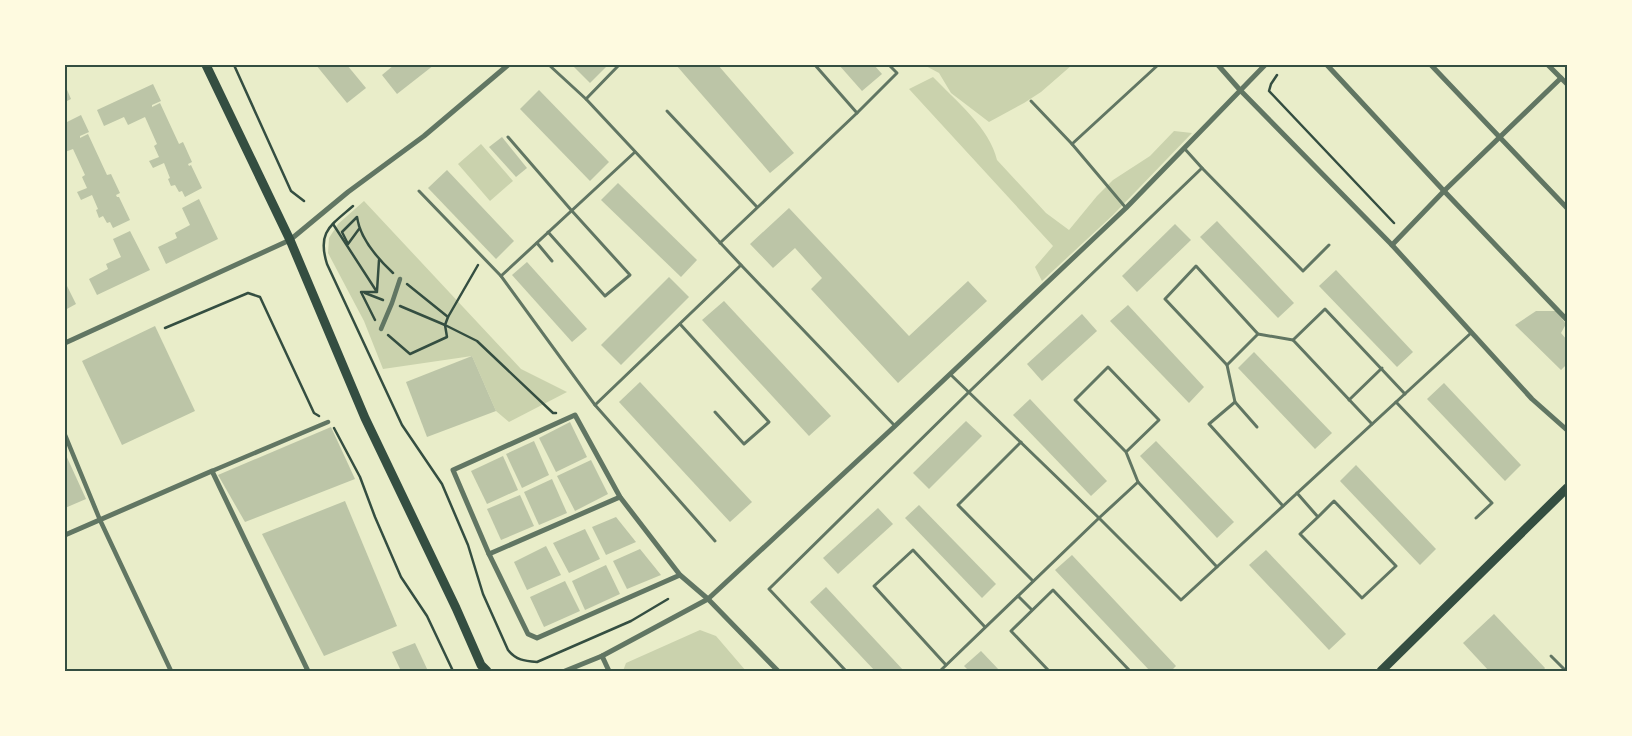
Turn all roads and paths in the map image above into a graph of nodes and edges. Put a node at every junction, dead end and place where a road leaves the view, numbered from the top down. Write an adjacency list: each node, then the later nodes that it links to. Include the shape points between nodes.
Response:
1 (206, 65): 38 (main road)
2 (234, 65): 30 (path, via 291,191)
3 (508, 65): 38 (street, via 424,136)
4 (549, 65): 18 (lane)
5 (619, 65): 18 (lane)
6 (815, 65): 21 (lane)
7 (889, 65): 21 (lane, via 897,73)
8 (1158, 65): 24 (lane)
9 (1218, 65): 17 (street)
10 (1265, 65): 17 (street)
11 (1327, 65): 29 (street)
12 (1431, 65): 23 (street)
13 (1548, 65): 15 (street)
14 (1277, 75): 35 (path, via 1270,91)
15 (1561, 78): 16 (street); 23 (street)
16 (1567, 84)
17 (1240, 90): 25 (street); 42 (street)
18 (586, 99): 26 (lane)
19 (1031, 101): 24 (lane)
20 (667, 111): 31 (lane)
21 (857, 112): 31 (lane)
22 (508, 137): 34 (lane)
23 (1499, 138): 29 (street); 33 (street)
24 (1072, 144): 32 (lane)
25 (1184, 148): 27 (lane); 32 (street)
26 (635, 152): 34 (lane); 40 (lane)
27 (1202, 168): 41 (lane, via 1303,271); 63 (lane)
28 (419, 191): 43 (lane)
29 (1444, 191): 42 (street); 52 (street)
30 (304, 201)
31 (757, 207): 40 (lane)
32 (1126, 208): 62 (street)
33 (1567, 208)
34 (572, 210): 37 (lane); 37 (lane, via 630,274 605,296)
35 (1394, 222)
36 (359, 229): 36 (path, via 357,217 342,232 348,244); 49 (path, via 379,260)
37 (548, 232): 39 (lane)
38 (290, 240): 59 (street); 105 (main road, via 365,418 481,665)
39 (537, 243): 44 (lane); 46 (lane)
40 (720, 243): 45 (lane)
41 (1329, 245)
42 (1392, 246): 56 (street)
43 (483, 257): 46 (lane); 51 (path)
44 (552, 261)
45 (741, 265): 53 (lane); 73 (lane)
46 (502, 276): 68 (lane)
47 (400, 279): 50 (street)
48 (361, 292): 50 (path)
49 (377, 292)
50 (392, 303): 55 (street); 70 (path, via 477,341 553,413)
51 (448, 317)
52 (1567, 320)
53 (680, 324): 68 (lane); 69 (lane, via 769,422 744,444)
54 (165, 328): 71 (path, via 248,293 260,297 314,413)
55 (381, 329)
56 (1471, 332): 64 (lane); 75 (street, via 1532,399)
57 (1258, 334): 58 (lane); 60 (lane); 60 (lane, via 1196,266 1165,299)
58 (1292, 340): 61 (lane, via 1325,309); 65 (lane)
59 (65, 343)
60 (1226, 365): 66 (lane)
61 (1382, 368): 64 (lane); 65 (lane)
62 (950, 374): 63 (lane); 73 (street)
63 (970, 392): 77 (lane); 109 (lane, via 769,589)
64 (1405, 394): 67 (lane)
65 (1349, 400): 72 (lane)
66 (1234, 402): 74 (lane); 84 (lane, via 1209,424)
67 (1396, 402): 72 (lane); 87 (lane, via 1492,503)
68 (596, 405): 90 (lane)
69 (715, 412)
70 (575, 415): 83 (street); 91 (street, via 453,470)
71 (328, 422): 79 (street); 104 (path, via 360,477 401,576 427,616)
72 (1372, 424): 82 (lane)
73 (896, 426): 96 (street)
74 (1257, 427)
75 (1567, 430)
76 (65, 435): 88 (street)
77 (1021, 442): 86 (lane); 94 (lane, via 958,505)
78 (1126, 452): 78 (lane, via 1159,420 1108,367 1075,400); 80 (lane)
79 (212, 471): 88 (street); 103 (street)
80 (1138, 482): 86 (lane); 92 (lane)
81 (1567, 488): 113 (main road)
82 (1297, 493): 84 (lane); 85 (lane)
83 (620, 497): 91 (street); 93 (street)
84 (1283, 506): 92 (lane)
85 (1318, 517): 85 (lane, via 1300,534 1362,598 1396,566 1334,501)
86 (1099, 518): 92 (lane, via 1181,600); 94 (lane)
87 (1476, 518)
88 (100, 520): 89 (street); 102 (street)
89 (65, 535)
90 (715, 541)
91 (489, 554): 93 (street, via 528,634 537,638)
92 (1217, 567)
93 (680, 575): 96 (street)
94 (1033, 581): 95 (lane)
95 (1018, 596): 97 (lane); 98 (lane)
96 (708, 599): 99 (street); 108 (street)
97 (1032, 610): 111 (lane, via 1011,631); 112 (lane, via 1053,590)
98 (985, 628): 101 (lane); 101 (lane, via 913,550 874,586)
99 (602, 656): 106 (street); 107 (street)
100 (1551, 656): 114 (lane)
101 (946, 665): 110 (lane)
102 (171, 671)
103 (308, 671)
104 (453, 671)
105 (488, 671)
106 (565, 671)
107 (609, 671)
108 (778, 671)
109 (846, 671)
110 (940, 671)
111 (1049, 671)
112 (1130, 671)
113 (1381, 671)
114 (1566, 671)

